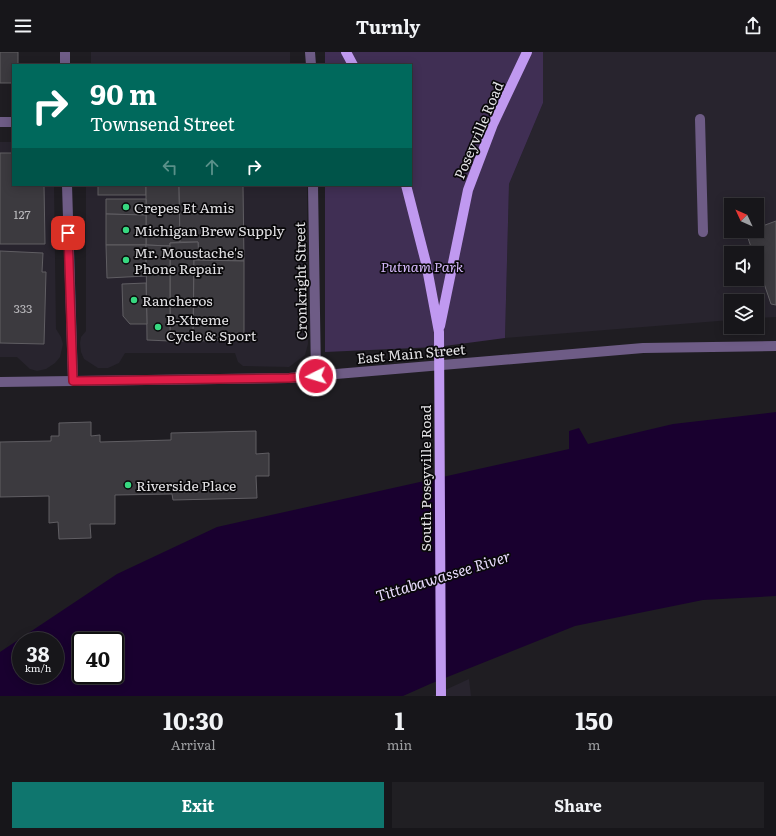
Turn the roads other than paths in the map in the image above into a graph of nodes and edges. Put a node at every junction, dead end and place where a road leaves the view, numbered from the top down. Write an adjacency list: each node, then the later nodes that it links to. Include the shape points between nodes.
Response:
1 (65, 52): 5 (street)
2 (310, 52): 6 (street)
3 (346, 52): 7 (main road)
4 (527, 52): 15 (main road, Poseyville Road, via 493,124 468,190)
5 (65, 64)
6 (311, 64)
7 (352, 64)
8 (700, 119): 14 (street)
9 (0, 122): 10 (street)
10 (12, 122)
11 (67, 186): 18 (street)
12 (313, 186): 17 (street, Cronkright Street)
13 (406, 186): 15 (main road, via 426,263)
14 (703, 232)
15 (438, 332): 20 (main road, South Poseyville Road)
16 (776, 346): 17 (street, East Main Street, via 643,348)
17 (316, 376): 18 (street, East Main Street)
18 (73, 381): 19 (street, East Main Street)
19 (0, 382)
20 (440, 696)

